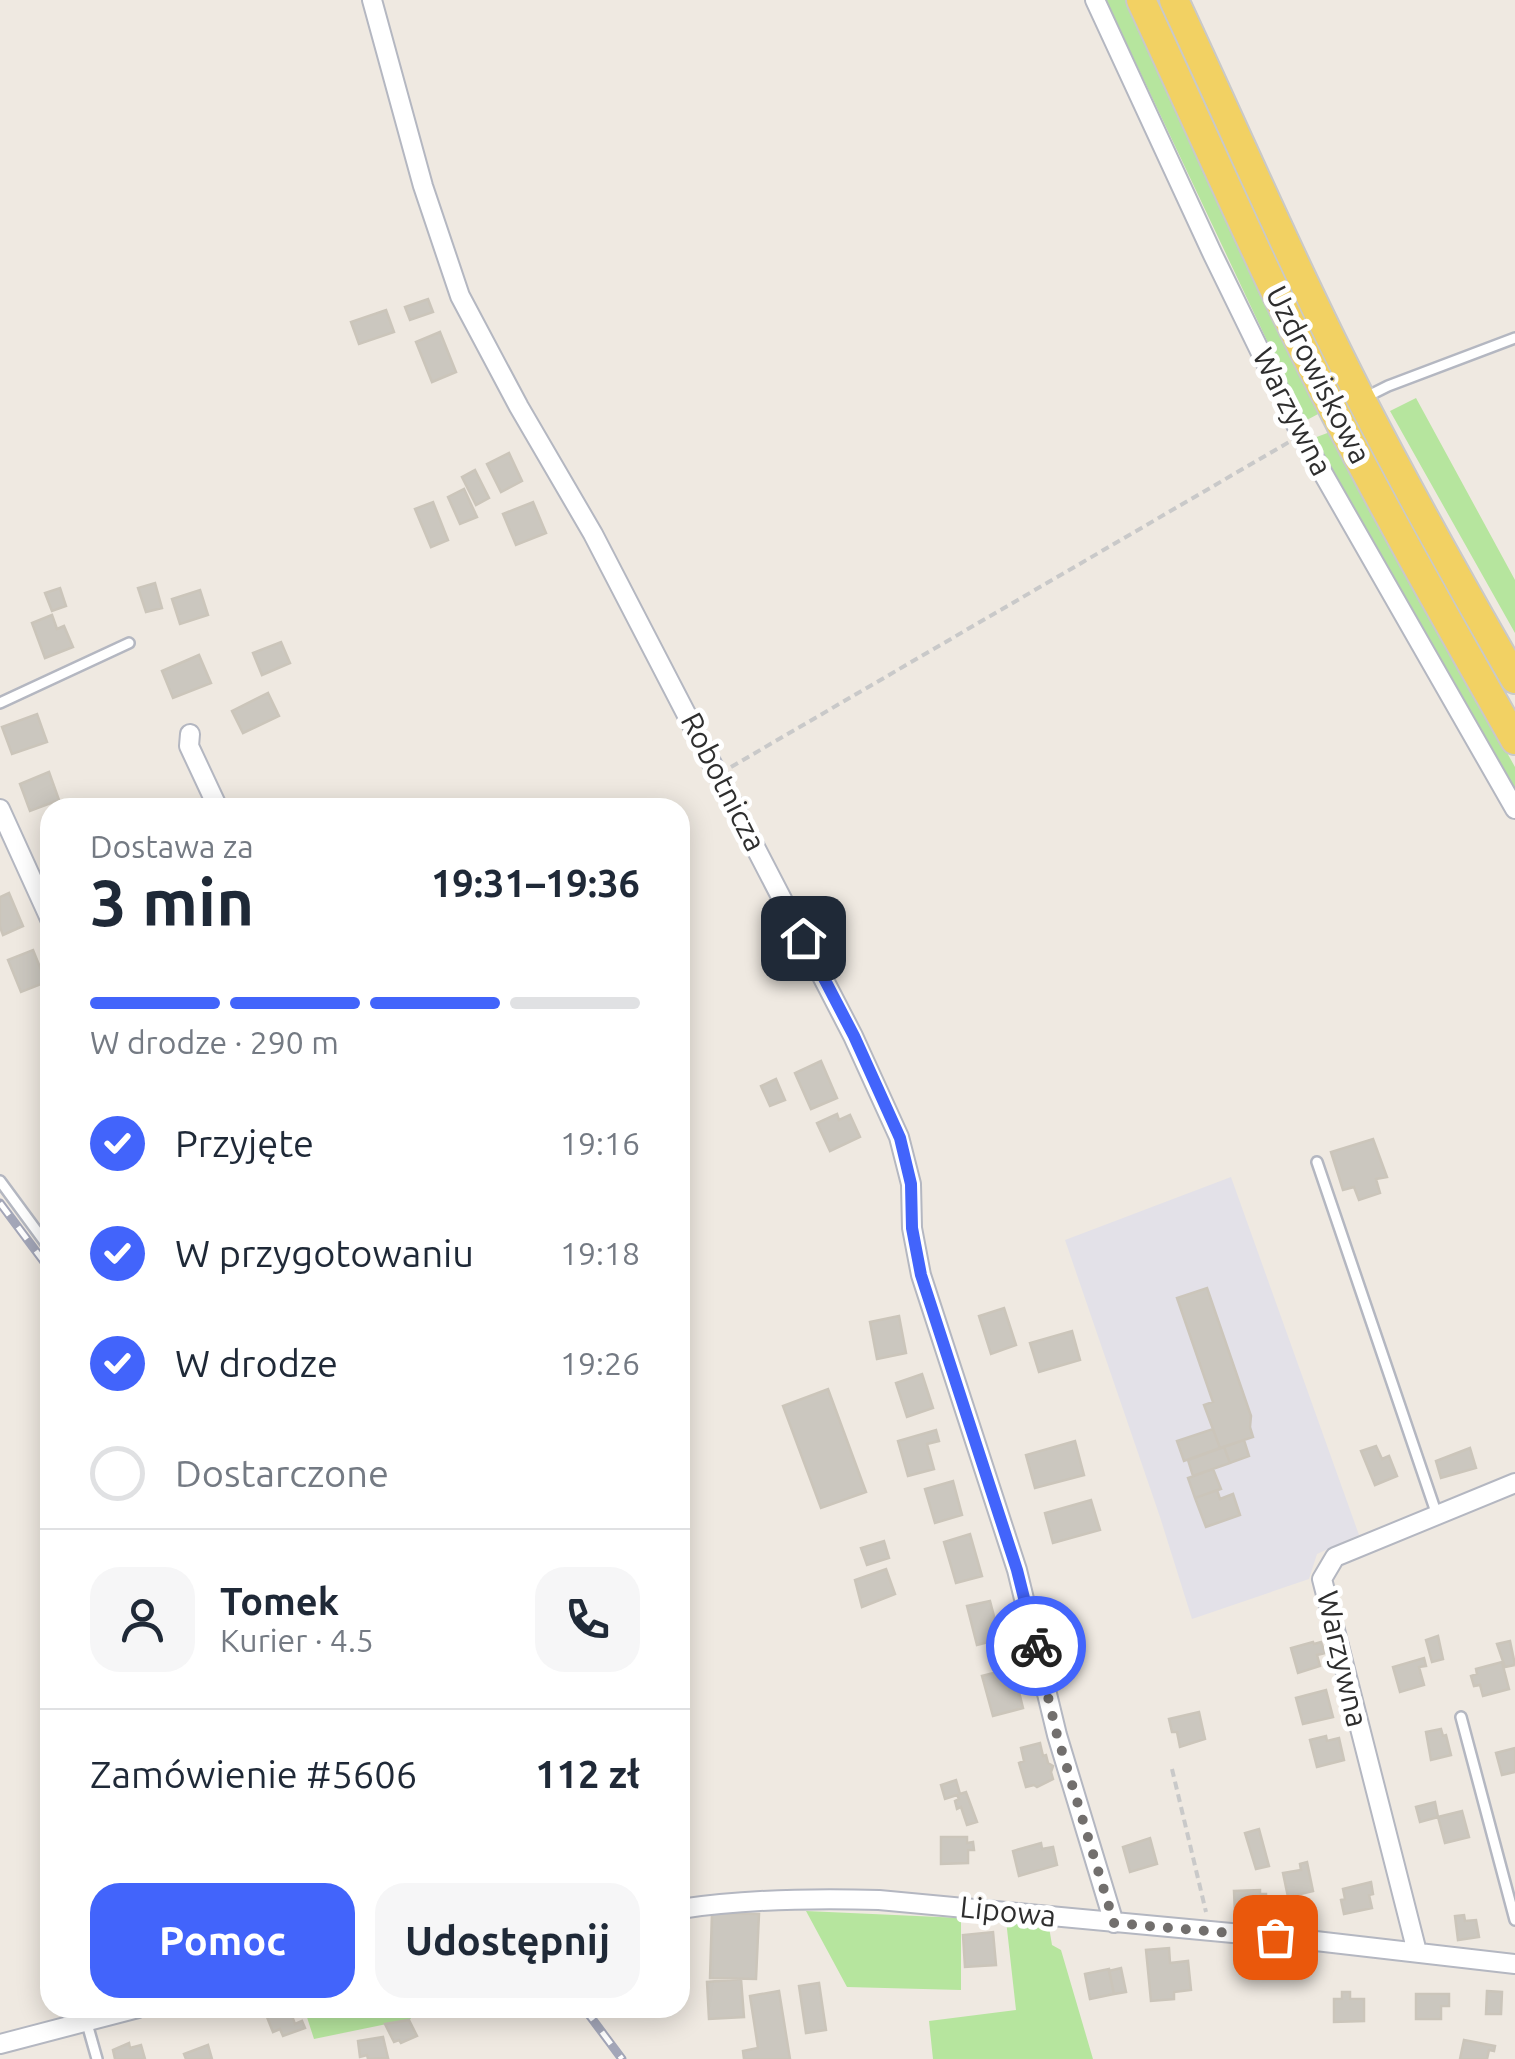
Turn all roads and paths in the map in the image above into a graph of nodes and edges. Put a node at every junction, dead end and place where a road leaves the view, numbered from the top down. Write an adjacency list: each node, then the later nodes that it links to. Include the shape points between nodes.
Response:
1 (372, 0): 13 (street, Robotnicza, via 460,296)
2 (1095, 0): 7 (street, Warzywna)
3 (1141, 0): 12 (main road, Uzdrowiskowa, via 1336,414)
4 (1174, 0): 6 (main road, Uzdrowiskowa)
5 (1515, 338): 6 (lane)
6 (1361, 399): 9 (main road, Uzdrowiskowa)
7 (1301, 435): 13 (path); 15 (street, Warzywna)
8 (129, 643): 10 (lane)
9 (1515, 679)
10 (0, 703)
11 (190, 734): 14 (street, via 189,746)
12 (1515, 740)
13 (719, 774): 27 (street, Robotnicza, via 900,1138 921,1275 1017,1570 1057,1735)
14 (213, 798)
15 (1515, 809)
16 (0, 810): 17 (street)
17 (40, 897)
18 (1317, 1162): 22 (lane)
19 (0, 1181): 20 (lane)
20 (40, 1235)
21 (1515, 1483): 22 (street, Warzywna)
22 (1437, 1515): 29 (street, Warzywna, via 1334,1557 1322,1579)
23 (1462, 1717): 26 (lane)
24 (1172, 1769): 28 (path)
25 (690, 1907): 27 (street, Lipowa, via 820,1898)
26 (1515, 1920)
27 (1114, 1923): 28 (street, Lipowa)
28 (1210, 1932): 29 (street, Lipowa)
29 (1416, 1952): 30 (street, Lipowa)
30 (1515, 1964)
31 (95, 2018): 32 (street)
32 (86, 2020): 33 (street); 34 (lane)
33 (0, 2044)
34 (98, 2059)

